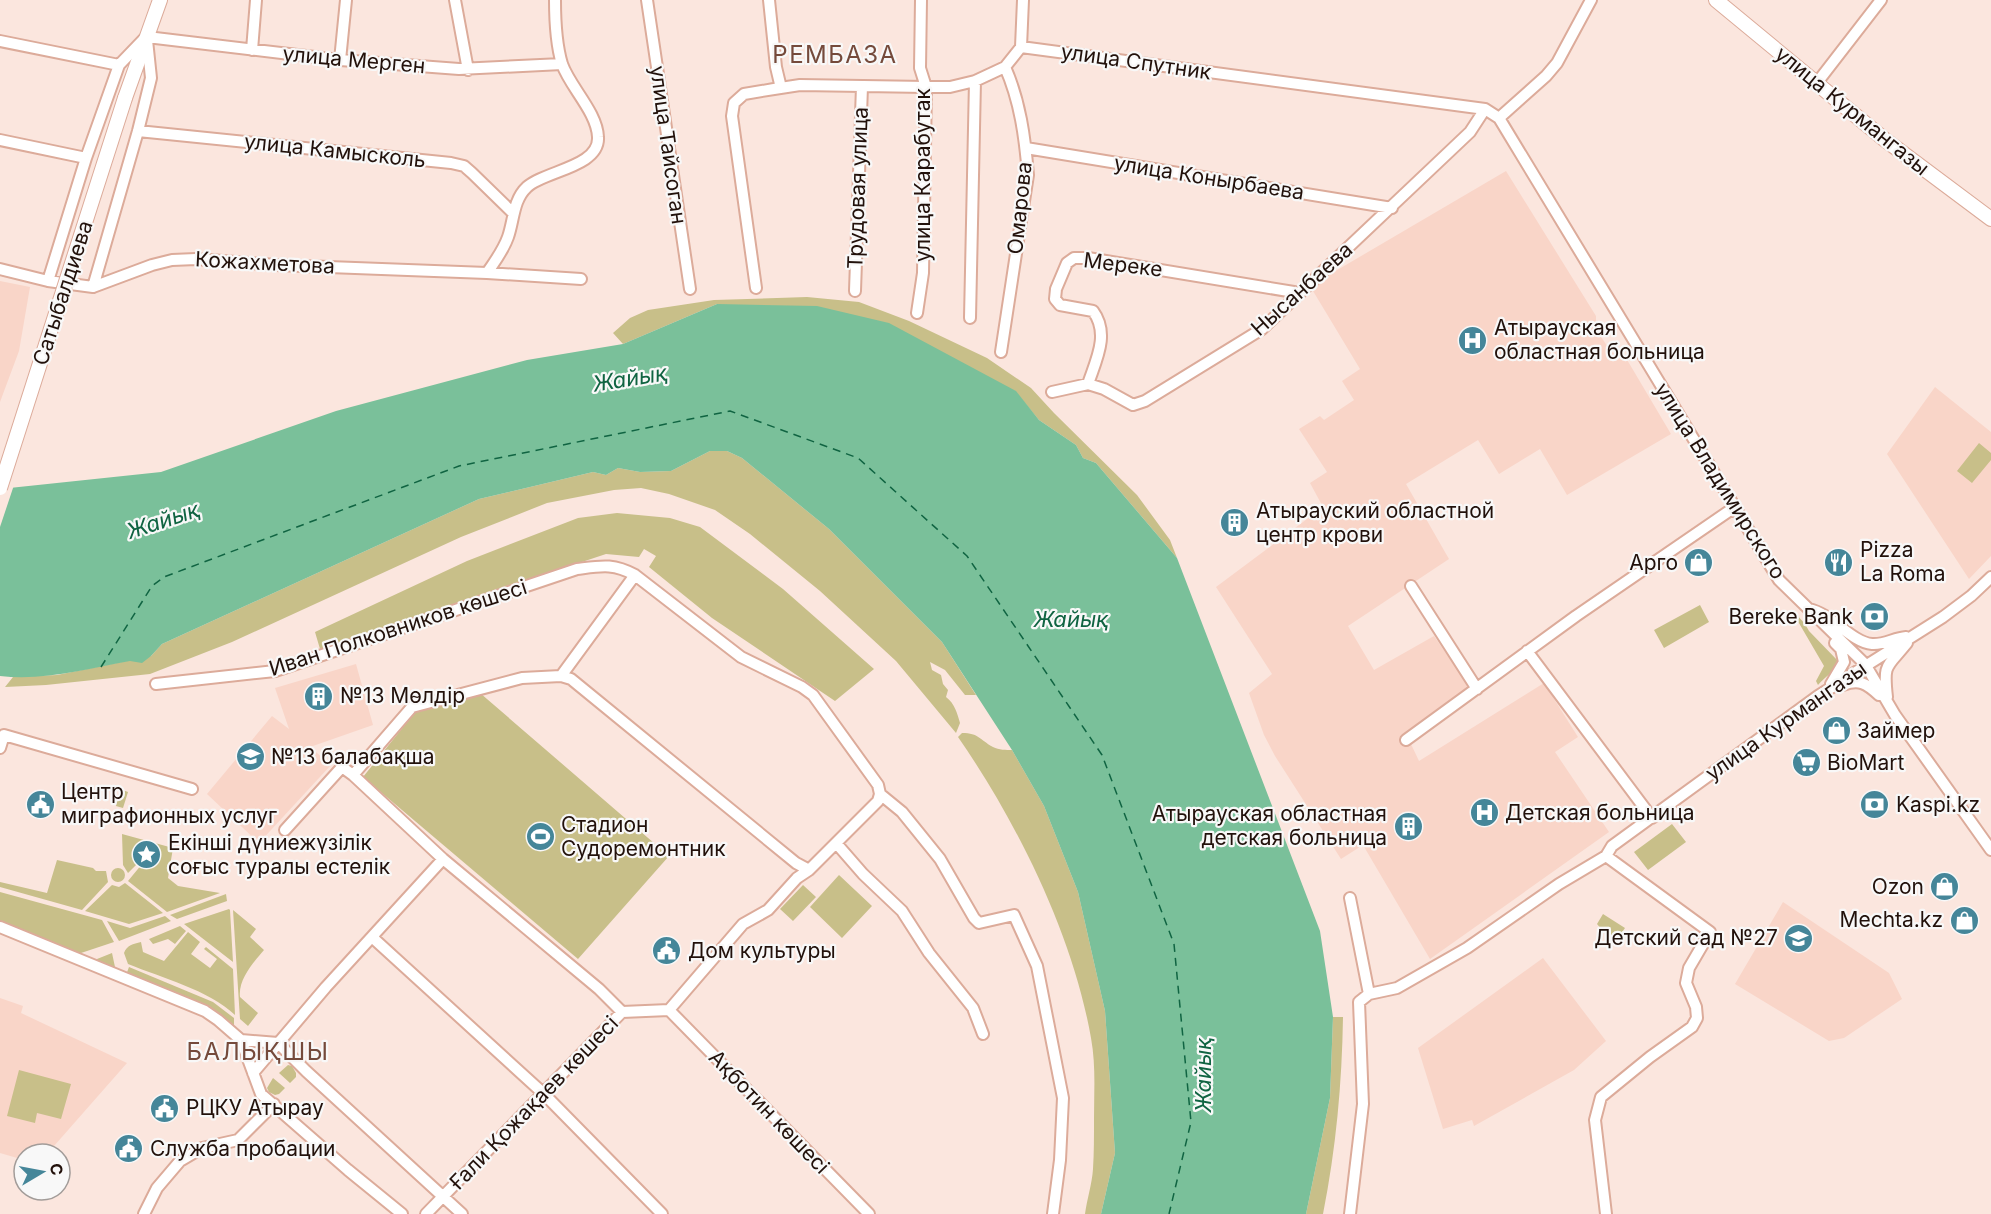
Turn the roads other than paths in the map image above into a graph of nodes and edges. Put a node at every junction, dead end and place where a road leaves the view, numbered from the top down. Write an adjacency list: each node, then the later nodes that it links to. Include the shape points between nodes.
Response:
1 (160, 0): 13 (main road, Сатыбалдиева)
2 (256, 0): 16 (street)
3 (346, 0): 17 (street)
4 (455, 0): 21 (street)
5 (555, 0): 18 (street)
6 (647, 0): 42 (street, улица Тайсоган)
7 (769, 0): 26 (street)
8 (921, 0): 25 (street, улица Карабутак, via 920,68)
9 (1023, 0): 15 (street)
10 (1591, 0): 28 (street, via 1557,63)
11 (1716, 0): 23 (main road, улица Курмангазы)
12 (1881, 0): 23 (street)
13 (147, 37): 16 (street, улица Мерген); 19 (street); 29 (street, via 151,78); 50 (main road, Сатыбалдиева, bridge)
14 (0, 41): 19 (street)
15 (1021, 47): 20 (street); 27 (street, улица Спутник)
16 (252, 50): 17 (street, улица Мерген)
17 (340, 60): 21 (street, улица Мерген)
18 (562, 64): 21 (street, улица Мерген); 34 (street, via 596,126 597,148 588,158 528,185)
19 (119, 65): 32 (street)
20 (1005, 67): 22 (street); 31 (street, Омарова, via 1016,91)
21 (468, 69)
22 (975, 81): 25 (street); 46 (street, Омарова)
23 (1816, 84): 35 (main road, улица Курмангазы)
24 (862, 86): 25 (street); 26 (street); 43 (street, Трудовая улица)
25 (926, 87): 45 (street, улица Карабутак, via 923,273)
26 (781, 88): 41 (street, via 744,94 734,104 732,116)
27 (1485, 109): 28 (street, улица Спутник); 33 (street, Нысанбаева, via 1470,132)
28 (1499, 118): 51 (street, улица Владимирского)
29 (138, 131): 34 (street, улица Камысколь, via 451,163 464,166); 40 (street)
30 (0, 140): 32 (street)
31 (1026, 148): 33 (street, улица Конырбаева); 47 (street, Омарова, via 1028,175)
32 (86, 158): 39 (street)
33 (1392, 208): 44 (street, Нысанбаева)
34 (513, 213): 37 (street, via 509,236)
35 (1991, 219)
36 (0, 269): 39 (street, Кожахметова)
37 (488, 273): 38 (street, Кожахметова); 40 (street, Кожахметова, via 196,259 152,265)
38 (581, 279)
39 (48, 281): 40 (street, Кожахметова)
40 (93, 287)
41 (756, 288)
42 (690, 289)
43 (855, 291)
44 (1299, 293): 48 (street, Нысанбаева, via 1262,329 1145,401 1133,405); 48 (street, Мереке, via 1074,258 1067,263 1055,299 1060,305 1093,311 1099,319 1102,340)
45 (917, 314)
46 (970, 318)
47 (1001, 352)
48 (1088, 384): 49 (street)
49 (1052, 392)
50 (0, 488)
51 (1735, 507): 55 (street, улица Владимирского, via 1779,580); 57 (street)
52 (635, 575): 59 (street); 60 (street, Иван Полковников көшесі, via 621,567 605,565 577,569 274,671); 68 (street, Иван Полковников көшесі, via 741,657 813,695 878,784)
53 (1991, 577): 56 (street, улица Курмангазы, via 1971,596)
54 (1411, 586): 61 (street)
55 (1806, 608): 56 (street, via 1820,612 1869,644); 58 (street, улица Владимирского); 62 (street, via 1812,620 1841,649 1844,662)
56 (1913, 636): 58 (street, улица Курмангазы); 63 (street, via 1887,664)
57 (1527, 651): 61 (street); 69 (street)
58 (1865, 664): 62 (street, улица Курмангазы); 63 (street, улица Владимирского)
59 (561, 676): 66 (street, via 522,678 412,707); 75 (street, via 571,679)
60 (156, 684)
61 (1477, 689): 64 (street)
62 (1826, 691): 63 (street, via 1855,681 1867,684); 69 (street, улица Курмангазы)
63 (1888, 704): 72 (street, улица Владимирского)
64 (1406, 740)
65 (0, 748): 67 (street, via 4,735)
66 (353, 775): 70 (street, via 342,767); 74 (street)
67 (192, 789)
68 (880, 794): 71 (street, via 878,801); 95 (street, via 902,812 940,860 979,923 1014,915 1037,966 1063,1098)
69 (1652, 818): 73 (street, улица Курмангазы, via 1612,846)
70 (285, 830)
71 (836, 843): 75 (street); 82 (street, via 902,911 929,953 973,1008)
72 (1991, 850)
73 (1606, 856): 79 (street, улица Курмангазы, via 1467,948 1396,988); 97 (street, via 1710,932 1689,968 1686,983 1696,1006 1697,1018 1692,1027 1601,1097 1595,1120)
74 (443, 859): 78 (street); 81 (street)
75 (810, 870): 80 (street, via 797,878 768,910 743,924)
76 (1350, 898): 79 (street)
77 (0, 927): 83 (street, via 205,1011)
78 (373, 938): 84 (street); 86 (street)
79 (1369, 994): 96 (street, via 1359,1002 1363,1104)
80 (669, 1010): 81 (street, Ғали Қожақаев көшесі); 94 (street, Ақботин көшесі)
81 (622, 1012): 86 (street, Ғали Қожақаев көшесі)
82 (983, 1034)
83 (241, 1040): 84 (street); 85 (street)
84 (278, 1042): 85 (street); 88 (street)
85 (253, 1073): 87 (street, via 261,1094)
86 (544, 1094): 88 (street, Ғали Қожақаев көшесі); 93 (street)
87 (274, 1104): 89 (street, via 238,1140 202,1148 180,1161 157,1188); 90 (street)
88 (444, 1197): 91 (street, Ғали Қожақаев көшесі); 92 (street)
89 (144, 1214)
90 (402, 1214)
91 (426, 1214)
92 (462, 1214)
93 (662, 1214)
94 (869, 1214)
95 (1053, 1214)
96 (1350, 1214)
97 (1606, 1214)

